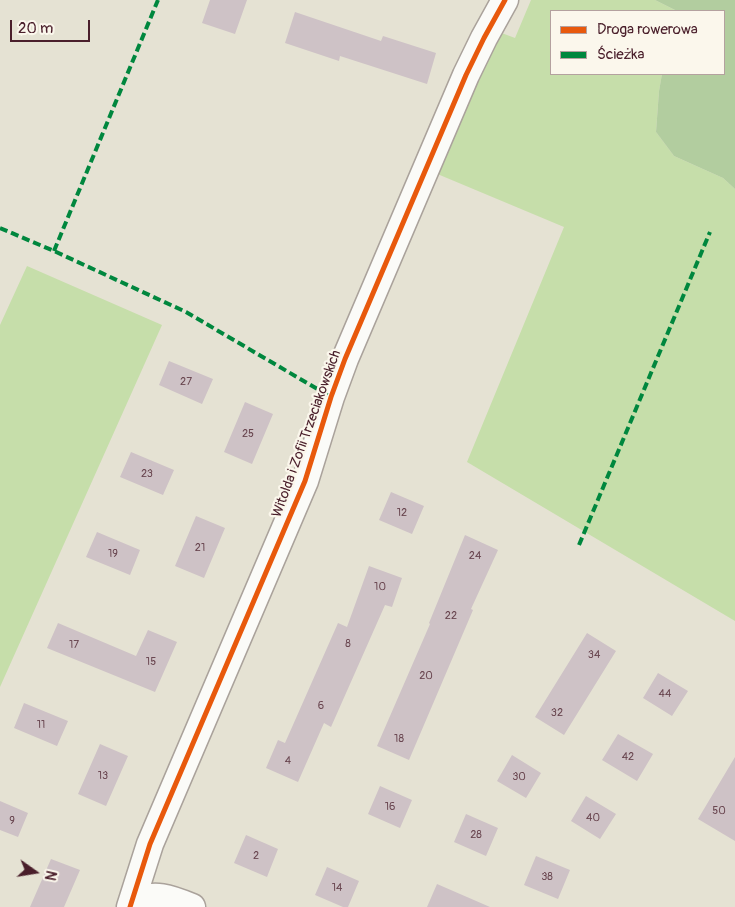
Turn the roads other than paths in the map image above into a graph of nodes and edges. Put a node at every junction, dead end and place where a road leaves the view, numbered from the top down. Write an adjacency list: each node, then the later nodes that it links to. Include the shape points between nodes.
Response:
1 (505, 0): 2 (street, Witolda i Zofii Trzeciakowskich, via 466,75 345,358 306,481 150,844)
2 (131, 904): 3 (street, via 143,897 168,897)
3 (192, 907)

